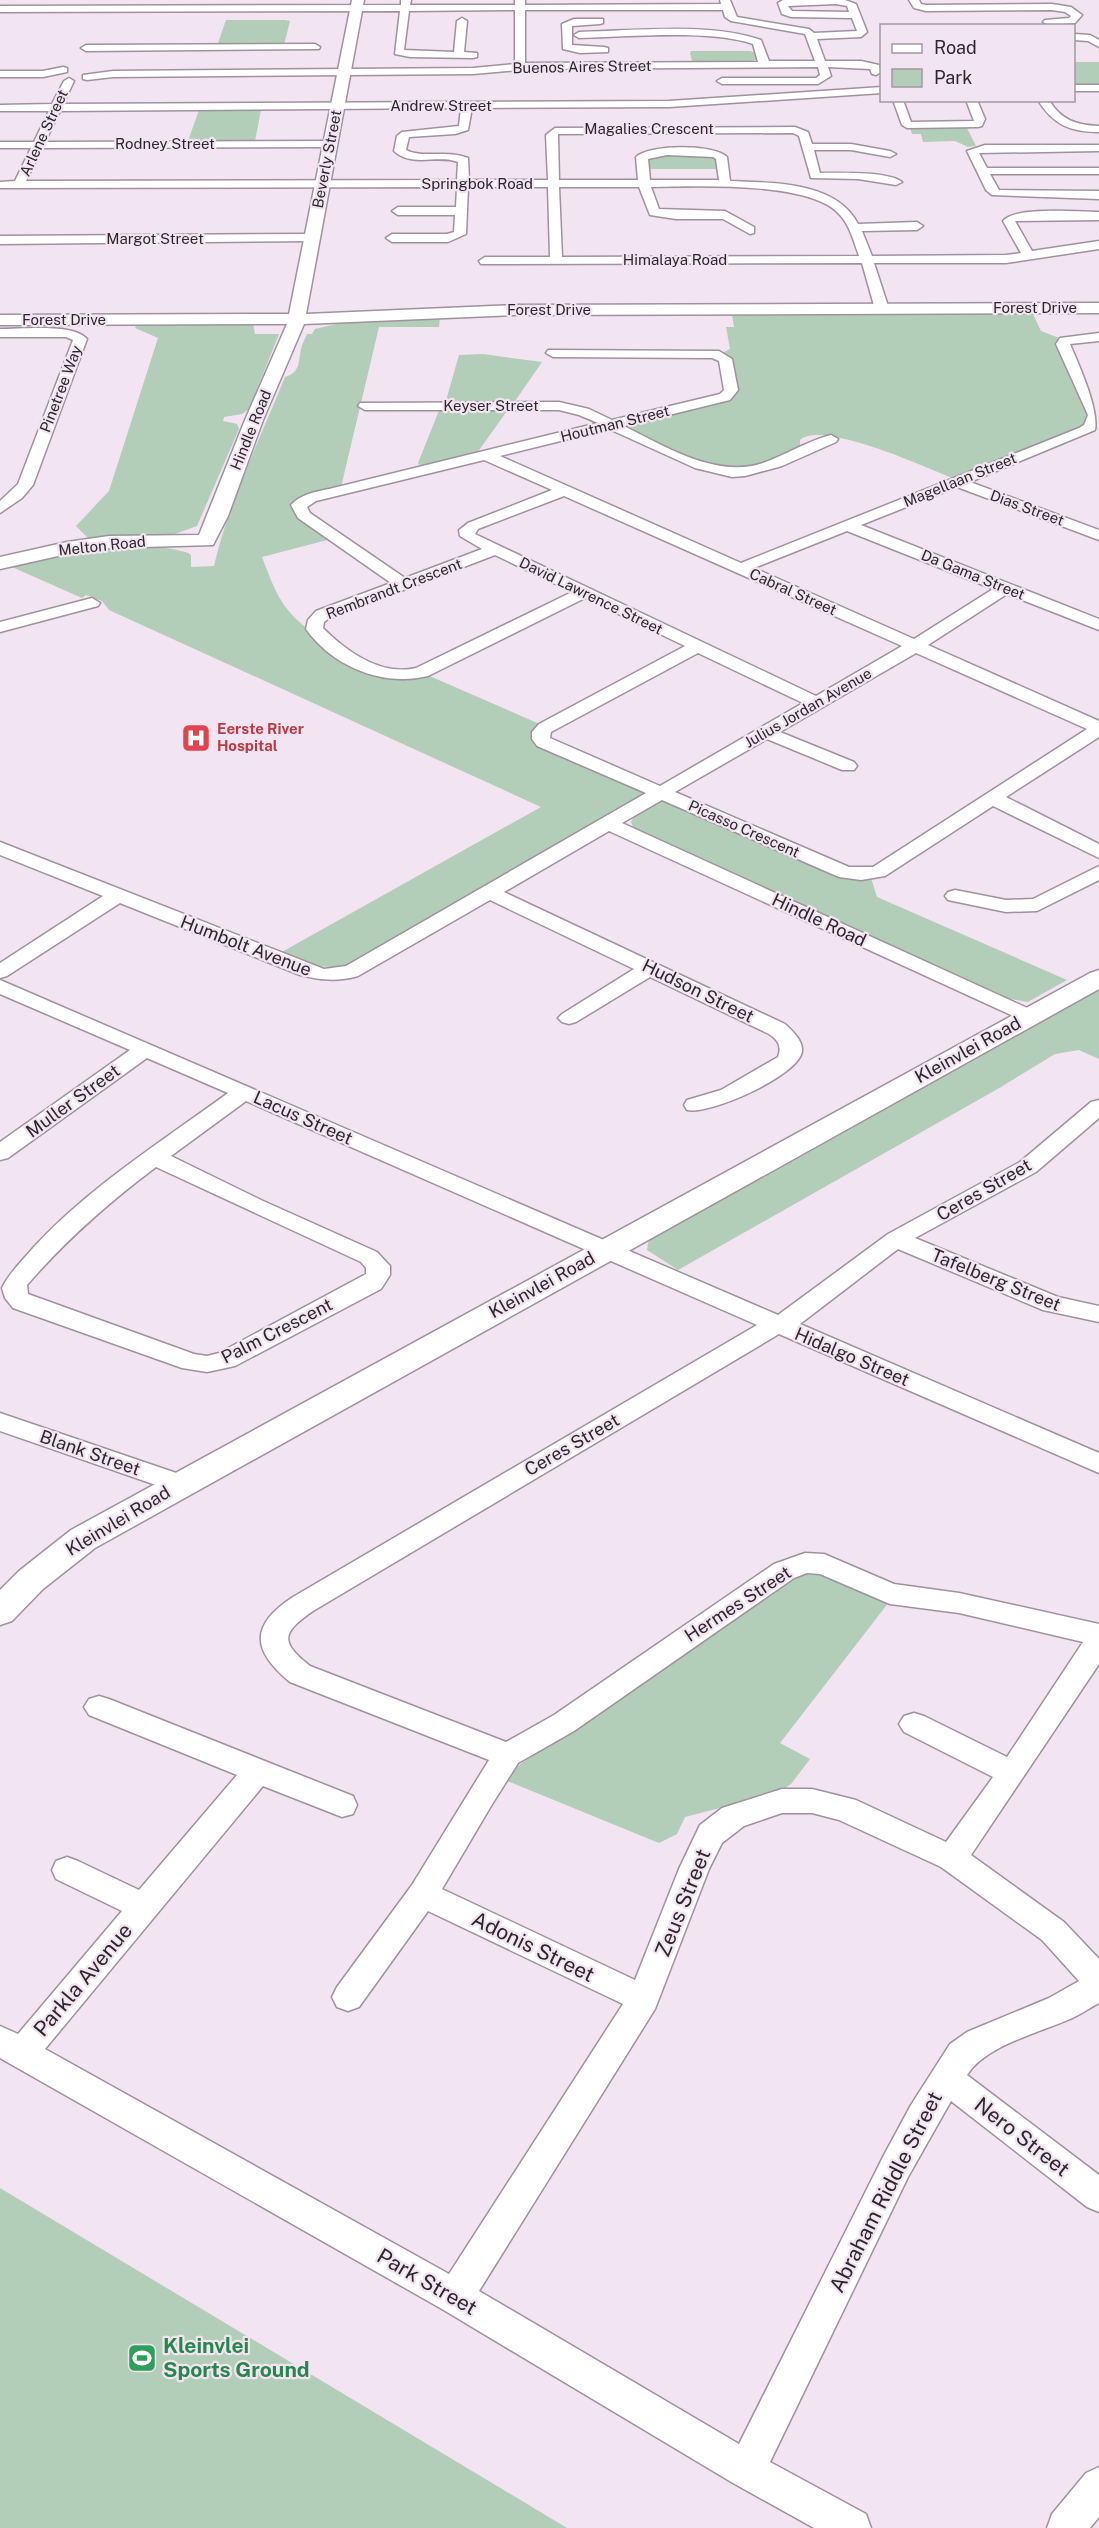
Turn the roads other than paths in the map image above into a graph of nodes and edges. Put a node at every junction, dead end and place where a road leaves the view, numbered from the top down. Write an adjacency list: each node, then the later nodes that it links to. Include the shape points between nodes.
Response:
1 (914, 0): 12 (street, via 917,6)
2 (1067, 0): 9 (street)
3 (725, 3): 8 (street); 31 (street, via 734,20 803,30)
4 (230, 4): 10 (street); 11 (street)
5 (357, 4): 6 (street); 11 (street); 52 (street, Beverly Street)
6 (406, 4): 7 (street); 23 (street)
7 (520, 4): 8 (street); 26 (street)
8 (678, 7): 33 (street)
9 (1053, 7): 13 (street); 27 (street, via 1071,10 1077,17)
10 (108, 8): 14 (street); 18 (street)
11 (297, 8): 18 (street, via 294,19)
12 (956, 8): 13 (street); 16 (street, via 961,18)
13 (1039, 8): 27 (street)
14 (0, 9)
15 (855, 15): 15 (street, via 850,3 843,1 782,3 785,12 791,14); 31 (street, via 861,34)
16 (929, 19)
17 (0, 20): 18 (street)
18 (101, 20)
19 (450, 21): 20 (street)
20 (462, 21): 21 (street); 43 (street)
21 (474, 21)
22 (614, 21): 30 (street, via 569,23)
23 (403, 22): 24 (street); 43 (street, via 399,52)
24 (415, 22)
25 (509, 22): 26 (street)
26 (520, 22): 48 (street, via 515,55)
27 (1049, 24)
28 (291, 32): 35 (street)
29 (94, 34): 37 (street, Arlene Street)
30 (566, 35): 33 (street); 38 (street, via 570,48)
31 (810, 36): 47 (street, via 822,51)
32 (1075, 37): 34 (street, via 1090,38)
33 (683, 39): 40 (street, via 724,35 750,38)
34 (1099, 44)
35 (285, 46): 36 (street); 37 (street, via 228,50 181,43 149,50)
36 (315, 47)
37 (86, 48): 51 (street, Arlene Street)
38 (619, 50)
39 (743, 50): 40 (street)
40 (760, 50): 46 (street)
41 (1084, 50): 42 (street)
42 (1099, 50)
43 (459, 55): 44 (street)
44 (480, 55)
45 (130, 63): 55 (street)
46 (764, 63): 47 (street, Buenos Aires Street); 48 (street, Buenos Aires Street)
47 (821, 63): 53 (street, Buenos Aires Street, via 868,64); 57 (street, via 826,76 822,80)
48 (520, 66): 50 (street, Buenos Aires Street)
49 (208, 68): 52 (street, Buenos Aires Street); 55 (street, Buenos Aires Street); 59 (street)
50 (473, 71): 56 (street, via 477,80); 62 (street, Buenos Aires Street)
51 (75, 72): 54 (street, Buenos Aires Street); 55 (street, Buenos Aires Street); 70 (street, Arlene Street)
52 (344, 72): 62 (street, Buenos Aires Street); 67 (street, Beverly Street)
53 (876, 72)
54 (0, 74)
55 (119, 74): 58 (street)
56 (486, 81)
57 (715, 81)
58 (119, 84)
59 (203, 84)
60 (1075, 88): 61 (street)
61 (1099, 88)
62 (422, 89): 67 (street, Andrew Street); 68 (street, Andrew Street)
63 (880, 90): 71 (street, Andrew Street)
64 (899, 102): 65 (street, via 909,130 978,124 980,119)
65 (972, 102)
66 (1044, 102): 72 (street, via 1066,126)
67 (338, 106): 70 (street, Andrew Street); 74 (street, Beverly Street)
68 (467, 106): 71 (street, Andrew Street); 73 (street)
69 (0, 108): 70 (street, Andrew Street)
70 (55, 108): 76 (street, Arlene Street)
71 (672, 117): 77 (street, Magalies Crescent, via 791,129 803,133); 79 (street); 89 (street, Magalies Crescent, via 555,131)
72 (1099, 129)
73 (461, 130): 81 (street); 81 (street, via 406,134 400,151 408,155)
74 (330, 144): 76 (street, Rodney Street); 87 (street, Beverly Street)
75 (0, 145): 76 (street, Rodney Street)
76 (38, 145): 92 (street, Arlene Street)
77 (808, 147): 80 (street, via 850,147); 84 (street)
78 (1099, 148): 82 (street, via 976,149 973,153)
79 (679, 152): 86 (street, via 643,156); 90 (street, via 705,152 721,157)
80 (890, 154)
81 (459, 157): 88 (street, via 464,160)
82 (983, 171): 83 (street); 94 (street, via 996,193)
83 (1099, 171)
84 (815, 176): 85 (street); 93 (street)
85 (896, 182)
86 (644, 183): 89 (street, Springbok Road); 90 (street, Springbok Road); 98 (street, via 652,210)
87 (321, 184): 88 (street, Springbok Road); 92 (street, Springbok Road); 105 (street, Beverly Street)
88 (464, 184): 89 (street, Springbok Road); 97 (street)
89 (554, 184): 112 (street, Magalies Crescent)
90 (725, 184): 93 (street, Springbok Road)
91 (0, 185): 92 (street, Springbok Road)
92 (20, 185)
93 (794, 191): 103 (street, Springbok Road, via 823,198 839,207)
94 (1069, 195): 95 (street); 99 (street)
95 (1099, 195)
96 (398, 211): 97 (street)
97 (461, 211): 106 (street, via 460,234 455,237)
98 (676, 215): 101 (street); 104 (street, via 725,215)
99 (1079, 216): 100 (street); 109 (street, via 1024,216 1010,220)
100 (1099, 216)
101 (661, 225)
102 (916, 225): 103 (street)
103 (853, 228): 110 (street, Springbok Road)
104 (750, 230)
105 (311, 238): 107 (street, Margot Street); 115 (street, Beverly Street)
106 (392, 238)
107 (0, 240)
108 (1099, 245): 109 (street, Himalaya Road)
109 (1029, 258): 110 (street, Himalaya Road)
110 (866, 260): 112 (street, Himalaya Road); 114 (street, Springbok Road)
111 (484, 261): 112 (street, Himalaya Road)
112 (556, 261)
113 (1099, 308): 114 (street, Forest Drive)
114 (882, 309): 115 (street, Forest Drive, via 514,310)
115 (296, 319): 116 (street, Forest Drive); 129 (street, Hindle Road)
116 (0, 320)
117 (0, 333): 126 (street, Pinetree Way, via 66,333 80,339 25,485)
118 (1099, 337): 124 (street, Magellaan Street, via 1065,340 1063,347 1095,415 1090,427)
119 (553, 353): 121 (street, Houtman Street, via 703,352 725,358 730,390 724,397)
120 (365, 406): 121 (street, Keyser Street, via 569,407 586,411)
121 (611, 425): 122 (street, Keyser Street, via 730,473 749,471); 123 (street, Houtman Street)
122 (831, 439)
123 (488, 456): 125 (street, Cabral Street); 133 (street, Houtman Street, via 311,498 299,506 303,515)
124 (954, 482): 127 (street, Magellaan Street); 128 (street, Dias Street)
125 (565, 490): 130 (street, David Lawrence Street, via 469,528 468,536); 132 (street, Cabral Street)
126 (0, 508)
127 (846, 525): 132 (street, Magellaan Street); 134 (street, Da Gama Street)
128 (1095, 530)
129 (206, 541): 131 (street, Melton Road, via 109,542)
130 (494, 550): 133 (street, Rembrandt Crescent); 135 (street, David Lawrence Street)
131 (0, 563)
132 (741, 568): 139 (street, Cabral Street)
133 (404, 585): 135 (street, Rembrandt Crescent, via 322,615 316,620 315,629 350,658 386,674 407,676)
134 (1006, 588): 137 (street, Da Gama Street); 139 (street, Julius Jordan Avenue)
135 (584, 592): 140 (street, David Lawrence Street)
136 (92, 603): 138 (street)
137 (1099, 625)
138 (0, 627)
139 (915, 646): 141 (street, Julius Jordan Avenue); 142 (street, Cabral Street)
140 (696, 647): 141 (street, David Lawrence Street); 145 (street, Picasso Crescent, via 545,728 540,736 543,742)
141 (817, 703): 143 (street, Julius Jordan Avenue)
142 (1099, 728): 146 (street, Picasso Crescent)
143 (767, 733): 144 (street); 145 (street, Julius Jordan Avenue)
144 (848, 766)
145 (661, 793): 146 (street, Picasso Crescent, via 836,870 861,874 878,872); 147 (street, Julius Jordan Avenue)
146 (991, 797): 149 (street)
147 (609, 824): 151 (street, Humbolt Avenue); 158 (street, Hindle Road)
148 (0, 848): 152 (street, Humbolt Avenue)
149 (1099, 852)
150 (1099, 872): 153 (street, via 1037,905 1013,906)
151 (491, 893): 152 (street, Humbolt Avenue, via 359,969 324,975); 154 (street, Hudson Street)
152 (119, 896): 155 (street)
153 (955, 896)
154 (650, 968): 159 (street); 162 (street, Hudson Street, via 777,1029 792,1047 787,1061 777,1067 729,1095)
155 (0, 972)
156 (1099, 978): 158 (street, Kleinvlei Road)
157 (0, 986): 160 (street, Lacus Street)
158 (1029, 1016): 167 (street, Kleinvlei Road)
159 (569, 1018)
160 (146, 1049): 161 (street, Lacus Street); 164 (street, Muller Street)
161 (244, 1092): 165 (street, Palm Crescent); 167 (street, Lacus Street)
162 (695, 1105)
163 (1099, 1107): 166 (street, Ceres Street, via 1028,1167)
164 (0, 1153)
165 (155, 1157): 165 (street, Palm Crescent, via 369,1257 378,1266 376,1278 226,1360 207,1364 191,1362 17,1298 16,1282 48,1247 91,1206)
166 (896, 1239): 168 (street, Tafelberg Street, via 1052,1304); 169 (street, Ceres Street, via 792,1318)
167 (606, 1250): 169 (street, Hidalgo Street); 172 (street, Kleinvlei Road)
168 (1094, 1308)
169 (777, 1324): 171 (street, Hidalgo Street); 178 (street, Ceres Street, via 280,1621 275,1648 300,1674)
170 (0, 1422): 172 (street, Blank Street)
171 (1099, 1464)
172 (179, 1484): 173 (street, Kleinvlei Road, via 83,1539 46,1567)
173 (0, 1612)
174 (1099, 1635): 178 (street, Hermes Street, via 959,1603 890,1594 824,1564 805,1563 784,1571 564,1723)
175 (1099, 1641): 180 (street)
176 (99, 1707): 179 (street)
177 (914, 1724): 180 (street)
178 (508, 1755): 184 (street)
179 (258, 1771): 181 (street); 185 (street, Parkla Avenue)
180 (1012, 1773): 182 (street)
181 (342, 1805)
182 (952, 1858): 186 (street, Zeus Street, via 1053,1931); 188 (street, Zeus Street, via 830,1804 812,1800 782,1801 739,1814 711,1834)
183 (67, 1870): 185 (street, Parkla Avenue)
184 (423, 1894): 187 (street); 188 (street, Adonis Street)
185 (144, 1907): 189 (street, Parkla Avenue)
186 (1099, 1983): 190 (street, Abraham Riddle Street, via 1061,2008 979,2042 962,2054)
187 (348, 1997)
188 (644, 2000): 192 (street, Zeus Street)
189 (11, 2047): 192 (street, Park Street)
190 (946, 2078): 191 (street, Nero Street); 193 (street, Abraham Riddle Street, via 896,2166)
191 (1099, 2196)
192 (455, 2297): 193 (street, Park Street)
193 (746, 2470): 195 (street, Park Street)
194 (1099, 2486): 196 (street)
195 (852, 2528)
196 (1066, 2528)

